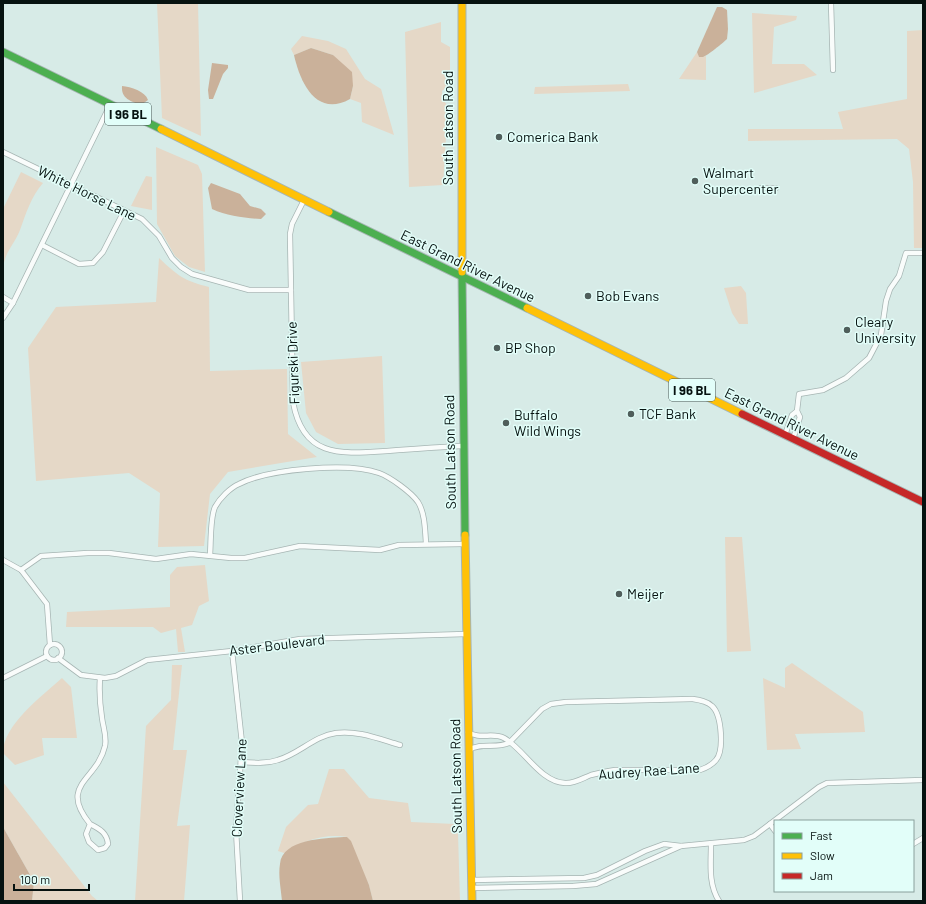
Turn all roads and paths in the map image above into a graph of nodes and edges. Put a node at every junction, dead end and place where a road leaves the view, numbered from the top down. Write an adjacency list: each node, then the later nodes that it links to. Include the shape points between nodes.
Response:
1 (462, 3): 14 (main road, South Latson Road)
2 (831, 3): 4 (street)
3 (3, 52): 5 (main road, East Grand River Avenue / I 96 BL)
4 (833, 70)
5 (110, 105): 7 (street); 10 (main road, East Grand River Avenue / I 96 BL)
6 (3, 152): 7 (street, White Horse Lane)
7 (72, 185): 11 (street, White Horse Lane); 12 (street)
8 (761, 188): 9 (street)
9 (776, 188)
10 (304, 200): 14 (main road, East Grand River Avenue / I 96 BL); 15 (street, Figurski Drive, via 290,234)
11 (124, 211): 12 (street, via 103,252 93,263 79,264); 15 (street, White Horse Lane, via 142,219 159,236 172,258 192,274 249,290)
12 (42, 245): 17 (street)
13 (923, 253): 19 (street, via 906,253 899,276 886,301 881,335 869,358 857,370 828,387 799,394)
14 (461, 277): 20 (main road, East Grand River Avenue / I 96 BL); 22 (main road, South Latson Road)
15 (291, 290): 22 (street, Figurski Drive, via 293,402 296,417 312,441 322,448 346,454)
16 (3, 297): 17 (street)
17 (14, 303): 18 (street)
18 (3, 318)
19 (797, 411): 20 (street, via 792,415); 21 (street, via 800,417)
20 (785, 435): 21 (main road, East Grand River Avenue / I 96 BL)
21 (792, 439): 23 (main road, East Grand River Avenue / I 96 BL)
22 (463, 446): 25 (main road, South Latson Road)
23 (923, 502)
24 (426, 543): 25 (street); 26 (street, via 399,545 380,550 300,546 245,558 221,558); 26 (street, via 423,518 418,503 409,491 380,473 359,468 312,468 267,475 239,484 224,495 215,508)
25 (464, 544): 29 (main road, South Latson Road)
26 (210, 555): 28 (street, via 191,554 156,559 109,553 41,556)
27 (3, 560): 28 (street)
28 (21, 570): 30 (street, via 47,604)
29 (466, 634): 31 (street, Aster Boulevard, via 300,639); 36 (main road, South Latson Road)
30 (50, 645): 32 (street, via 46,649); 33 (street, via 56,644 60,648)
31 (232, 651): 35 (street, Aster Boulevard, via 147,660 116,676); 40 (street, Cloverview Lane, via 242,737)
32 (47, 656): 33 (street, via 52,660); 34 (street)
33 (58, 658): 35 (street, via 82,675)
34 (3, 678)
35 (100, 678): 44 (street, via 105,746 101,758 79,789 76,798 78,806)
36 (468, 732): 37 (street, Audrey Rae Lane, via 476,736 504,738); 39 (main road, South Latson Road)
37 (509, 743): 37 (street, Audrey Rae Lane, via 543,774 565,783 615,770 700,770 707,768 721,752 720,723 713,706 692,699 551,704 542,709); 39 (street, via 503,746 478,746)
38 (400, 745): 40 (street, via 356,733 337,733 317,739 278,760 262,763)
39 (469, 750): 55 (main road, South Latson Road)
40 (241, 762): 59 (street, Cloverview Lane, via 236,830)
41 (923, 780): 42 (street, via 827,783)
42 (775, 820)
43 (774, 821): 45 (street)
44 (90, 824): 44 (street, via 86,834 90,842 98,850 105,848 108,844 107,836)
45 (770, 824): 46 (street); 49 (street, via 744,840)
46 (774, 830)
47 (923, 838): 48 (street)
48 (914, 843)
49 (711, 844): 50 (street); 61 (street, via 713,888)
50 (681, 846): 51 (street, via 664,844); 52 (street)
51 (626, 861): 52 (street); 53 (street, via 591,876)
52 (630, 869): 56 (street, via 596,884)
53 (558, 878): 54 (street); 56 (street)
54 (512, 879): 55 (street); 57 (street)
55 (471, 880): 58 (main road, South Latson Road)
56 (559, 886): 57 (street)
57 (513, 887): 58 (street)
58 (472, 888): 60 (main road, South Latson Road)
59 (240, 901)
60 (472, 901)
61 (719, 901)

